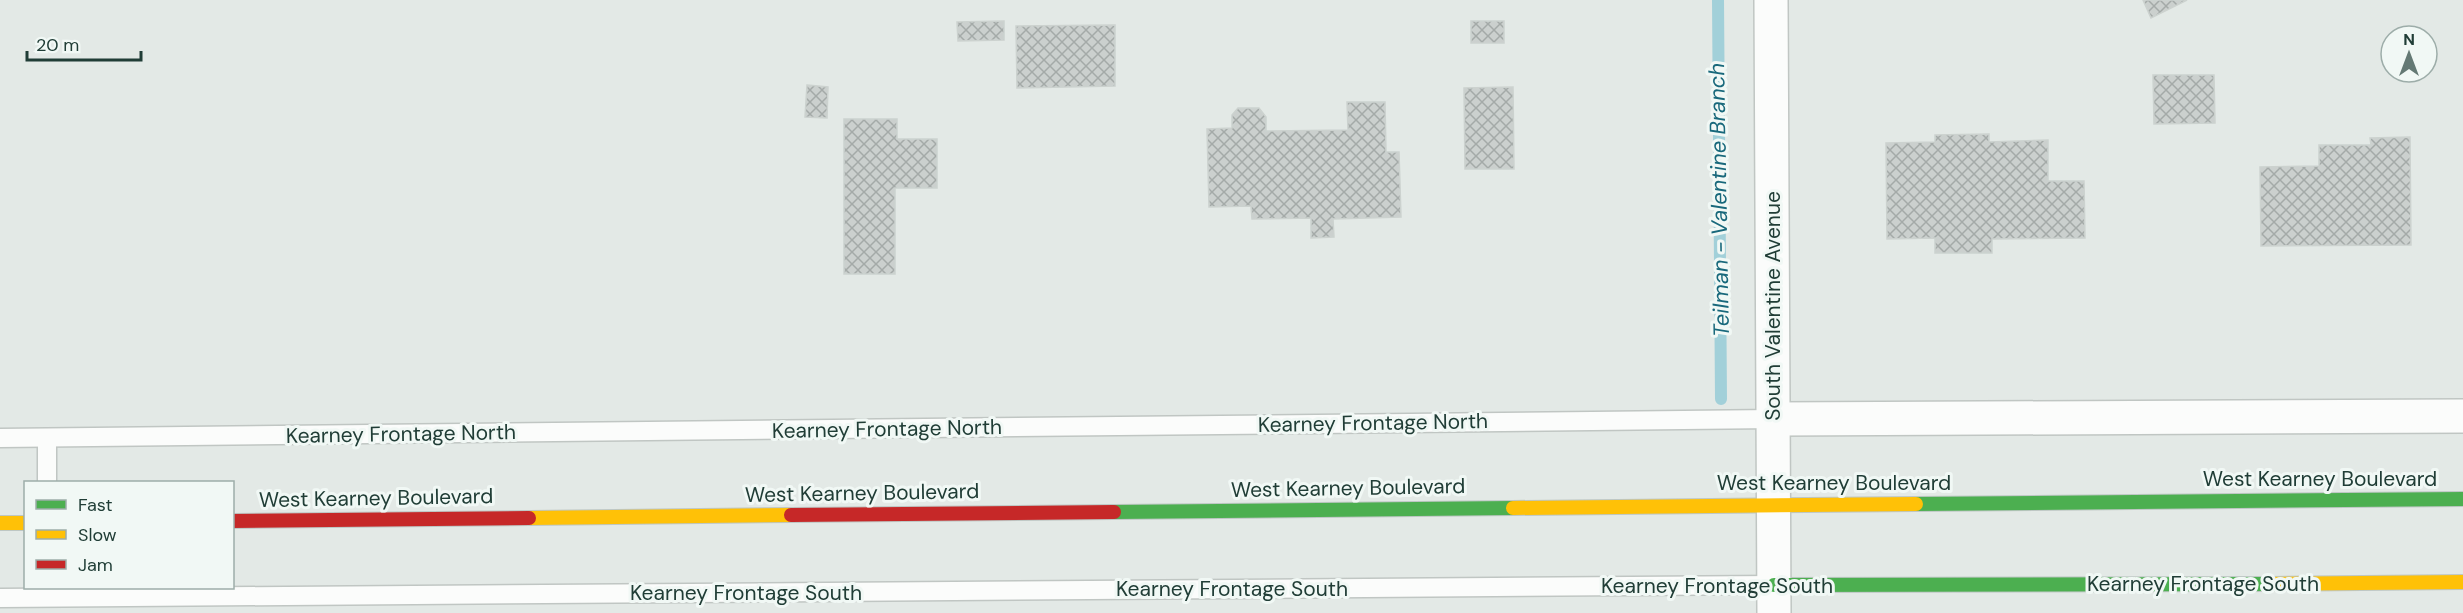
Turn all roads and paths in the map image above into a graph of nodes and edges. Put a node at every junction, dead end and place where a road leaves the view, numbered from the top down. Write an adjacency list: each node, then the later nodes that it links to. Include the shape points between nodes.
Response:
1 (1771, 0): 3 (street, South Valentine Avenue)
2 (2463, 416): 3 (street)
3 (1773, 419): 5 (lane, Kearney Frontage North); 8 (street, South Valentine Avenue)
4 (0, 438): 5 (lane, Kearney Frontage North)
5 (47, 438): 6 (lane)
6 (48, 481)
7 (2463, 499): 8 (street, West Kearney Boulevard)
8 (1774, 504): 9 (street, West Kearney Boulevard); 15 (street, South Valentine Avenue)
9 (234, 521)
10 (0, 523): 11 (street)
11 (24, 523)
12 (2463, 582): 15 (street, Kearney Frontage South, via 2197,585)
13 (0, 598): 14 (lane, Kearney Frontage South)
14 (50, 599): 15 (lane, Kearney Frontage South)
15 (1774, 599)

